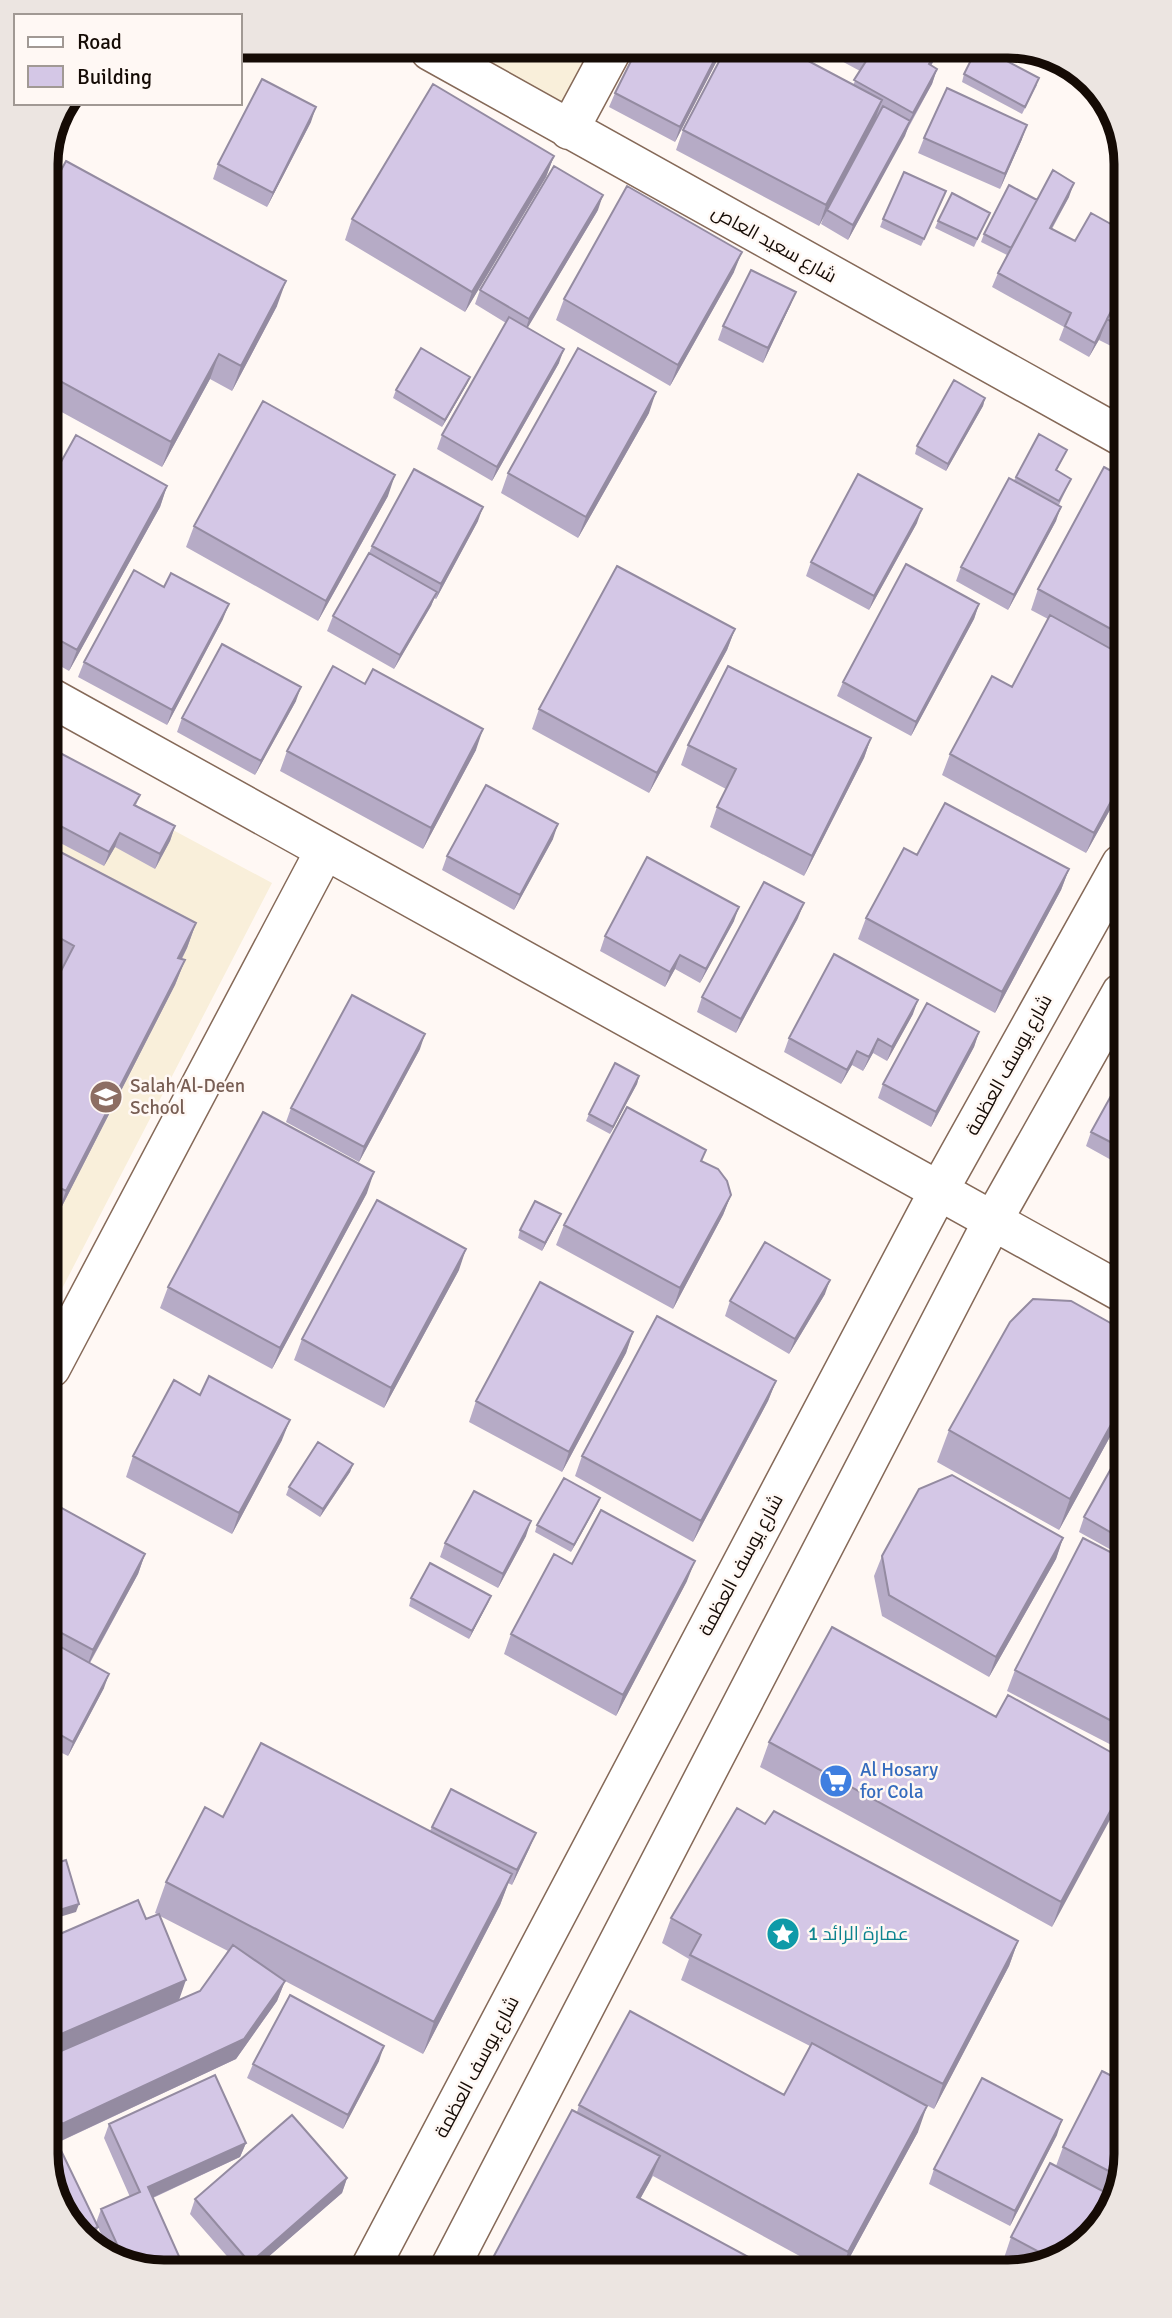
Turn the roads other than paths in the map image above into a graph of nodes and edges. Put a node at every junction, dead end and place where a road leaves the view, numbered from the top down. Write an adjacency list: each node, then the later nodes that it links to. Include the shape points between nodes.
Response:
1 (442, 58): 3 (street, شارع سعيد العاص)
2 (608, 58): 3 (street)
3 (569, 130): 4 (street, شارع سعيد العاص)
4 (1114, 432)
5 (58, 702): 6 (street)
6 (325, 850): 9 (street); 12 (street)
7 (1114, 877): 9 (street, شارع يوسف العظمة)
8 (1114, 1005): 10 (street)
9 (938, 1192): 10 (street); 13 (street, شارع يوسف العظمة)
10 (992, 1222): 11 (street); 14 (street)
11 (1114, 1288)
12 (58, 1355)
13 (374, 2260)
14 (454, 2260)

